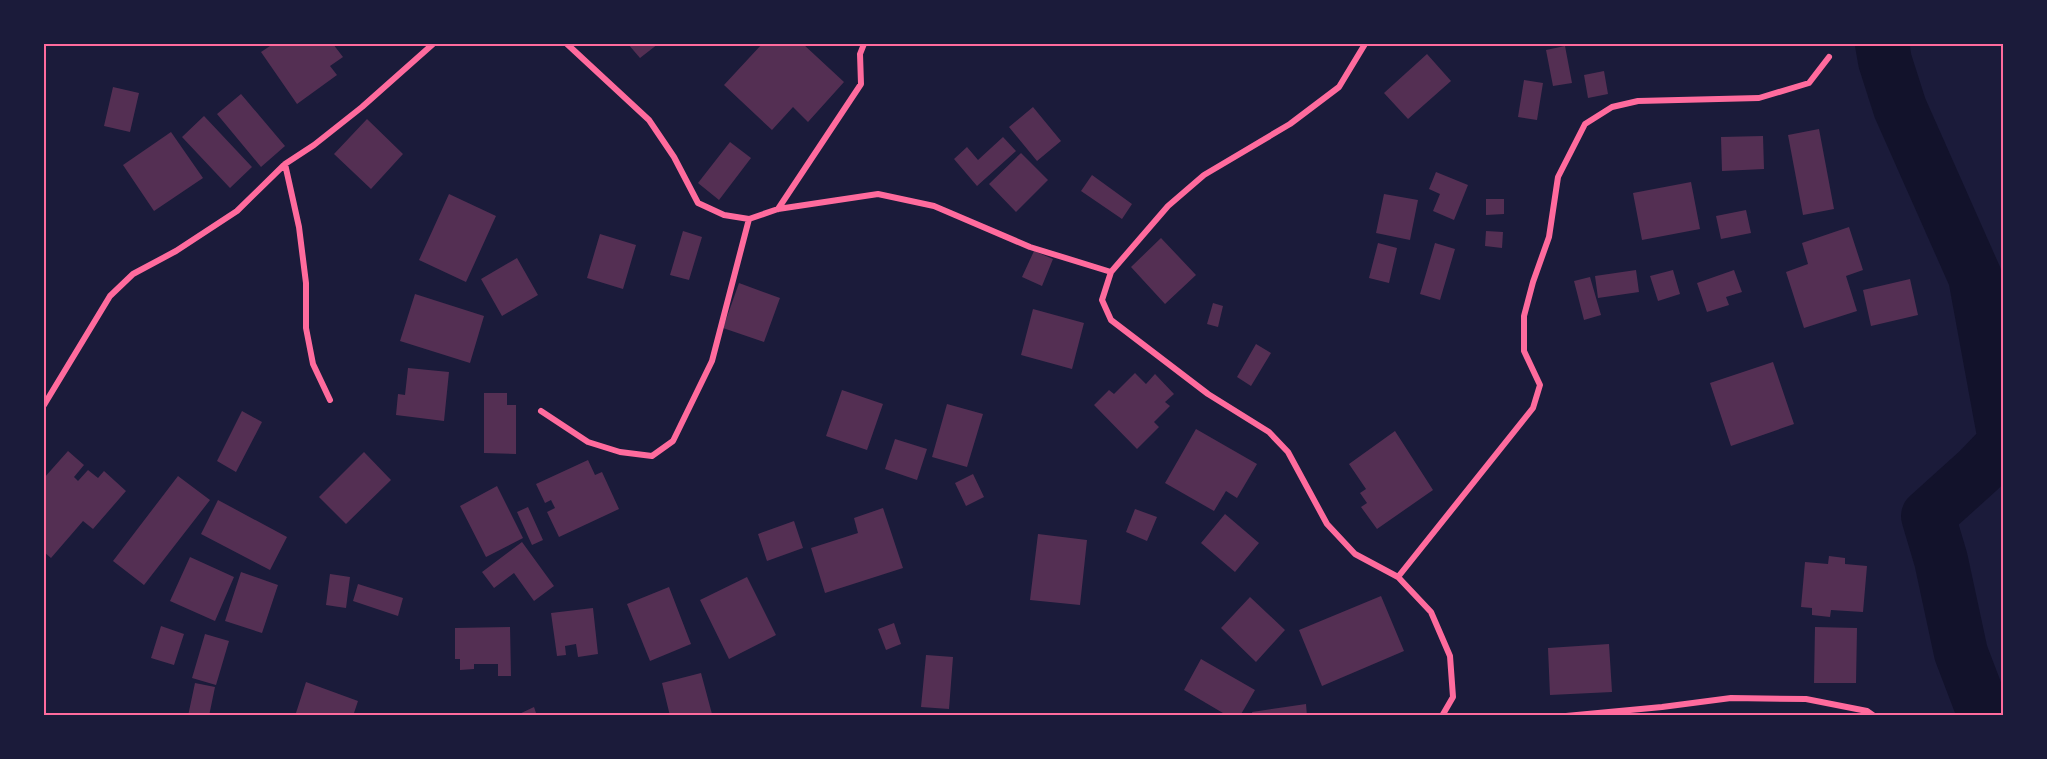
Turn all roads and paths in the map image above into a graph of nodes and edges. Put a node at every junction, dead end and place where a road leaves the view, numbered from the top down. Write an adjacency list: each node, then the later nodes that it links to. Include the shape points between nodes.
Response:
1 (433, 44): 6 (street, via 362,107)
2 (567, 44): 8 (street, via 649,120 698,202 724,215)
3 (864, 44): 7 (street, via 860,54 861,84)
4 (1365, 44): 9 (street, via 1339,87 1290,124 1204,175 1168,206)
5 (1829, 57): 13 (street, via 1809,82 1759,98 1638,101 1612,107 1585,124 1558,177 1549,237 1524,316 1524,351 1540,386 1533,408)
6 (285, 164): 10 (street, via 299,226 306,283 306,328 313,364); 11 (street, via 237,211 133,274 110,296)
7 (778, 209): 8 (street); 9 (street, via 878,194 934,206 1030,247)
8 (749, 219): 12 (street, via 712,362 673,441 652,456 620,452 588,442)
9 (1111, 272): 13 (street, via 1102,300 1111,320 1208,394 1269,432 1288,452 1327,524 1355,554)
10 (330, 400)
11 (44, 405)
12 (540, 411)
13 (1398, 577): 14 (street, via 1431,612 1450,656 1453,698)
14 (1442, 716)
15 (1566, 716): 16 (street, via 1731,698 1806,699 1868,711)
16 (1874, 716)

